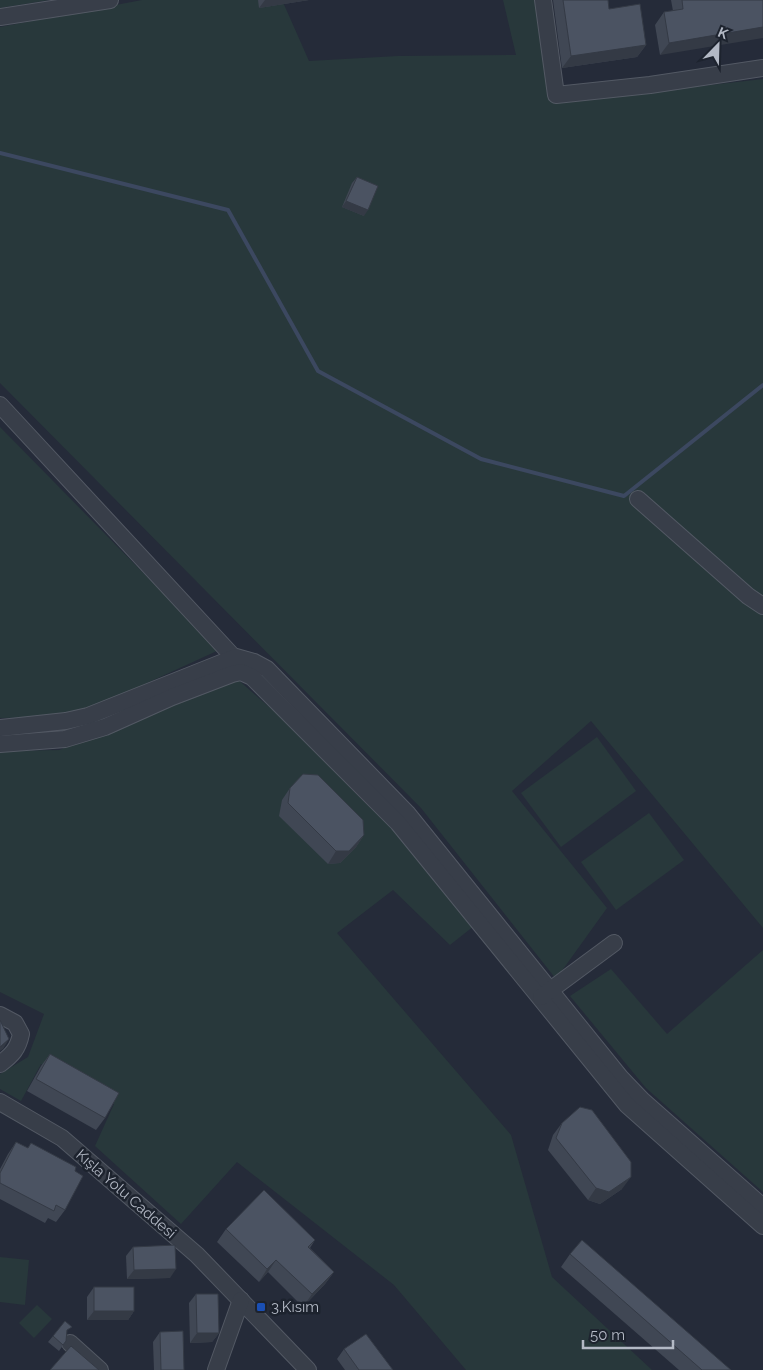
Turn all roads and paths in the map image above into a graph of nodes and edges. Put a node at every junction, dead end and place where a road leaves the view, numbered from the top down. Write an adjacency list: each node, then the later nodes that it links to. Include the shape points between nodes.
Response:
1 (110, 0): 3 (street)
2 (543, 0): 4 (street, via 556,95)
3 (0, 17)
4 (763, 68)
5 (0, 405): 8 (street)
6 (638, 499): 7 (street)
7 (763, 606)
8 (234, 658): 9 (street); 10 (street, via 88,716); 13 (street, via 254,662 267,670 406,813)
9 (252, 677): 11 (street, via 241,672 232,674 105,727 65,738); 13 (street, via 398,823)
10 (0, 728)
11 (0, 744)
12 (614, 943): 13 (street)
13 (544, 995): 17 (street, via 642,1100); 18 (street, via 627,1105)
14 (0, 1015): 15 (street, via 15,1023 21,1034 13,1055)
15 (0, 1064)
16 (0, 1102): 19 (street, Kışla Yolu Caddesi, via 62,1138 197,1255)
17 (763, 1207)
18 (763, 1226)
19 (241, 1300): 22 (street); 23 (street, Kışla Yolu Caddesi)
20 (70, 1343): 21 (street)
21 (100, 1370)
22 (216, 1370)
23 (308, 1370)

